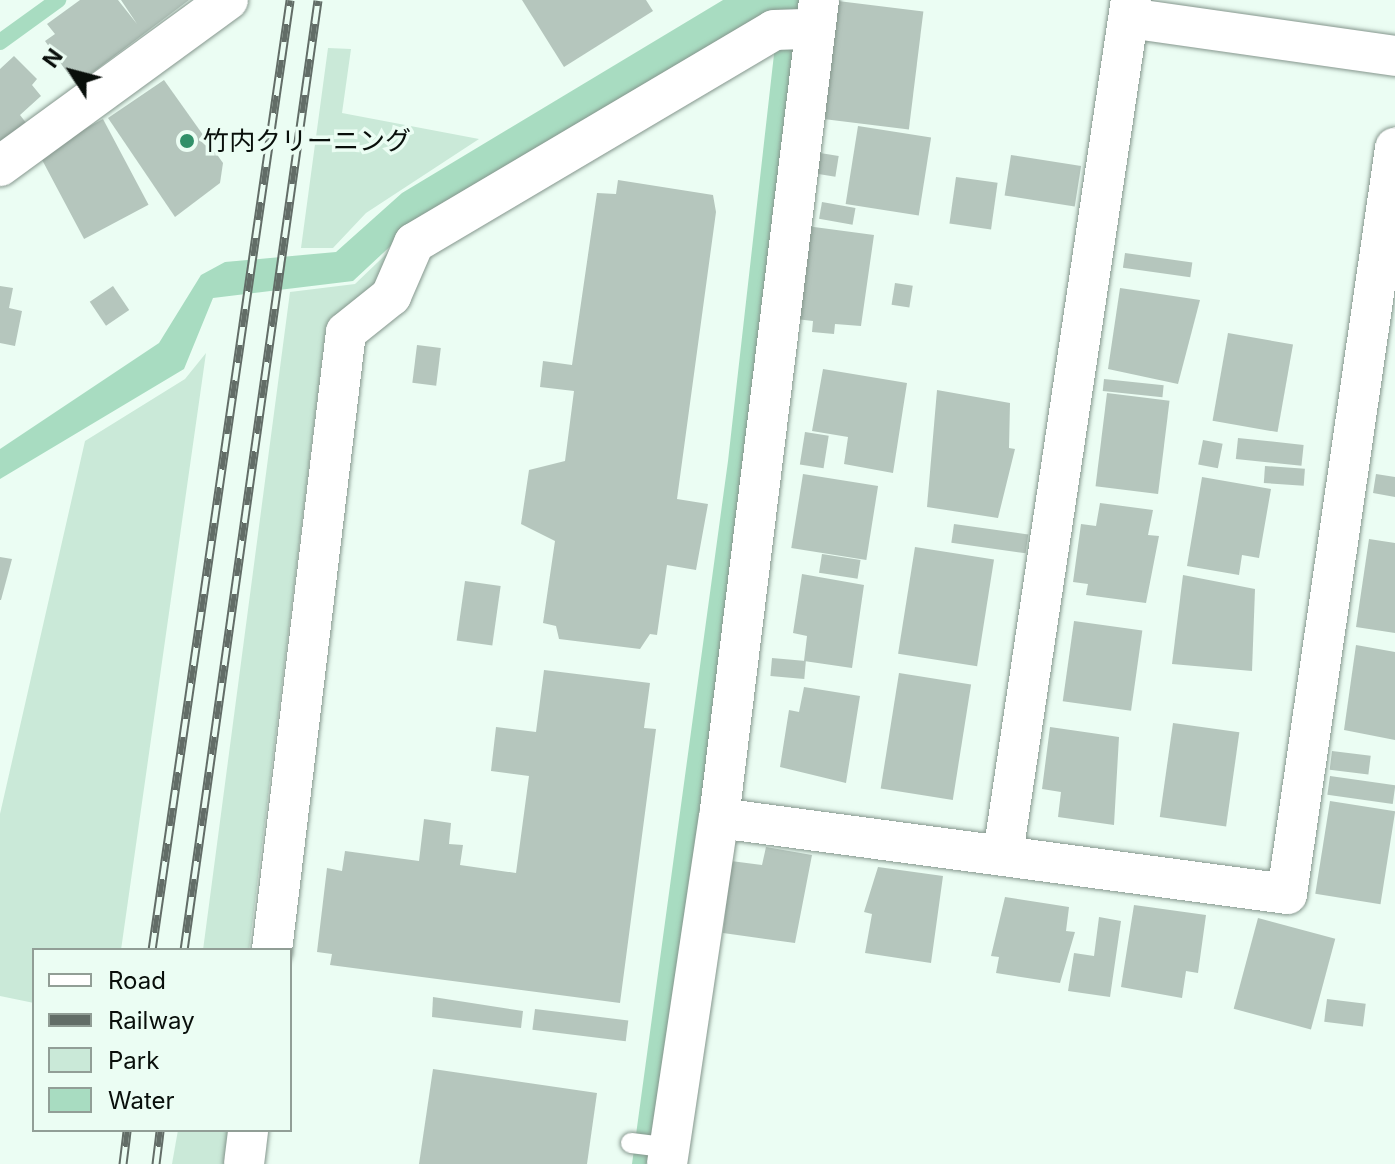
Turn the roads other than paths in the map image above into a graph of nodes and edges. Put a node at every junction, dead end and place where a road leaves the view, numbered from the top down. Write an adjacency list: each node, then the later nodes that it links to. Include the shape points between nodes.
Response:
1 (228, 0): 6 (street)
2 (1130, 9): 4 (street); 8 (street)
3 (803, 22): 7 (street); 9 (street, via 414,243 391,296 346,332)
4 (1395, 56)
5 (1395, 148): 8 (street, via 1287,894)
6 (0, 166)
7 (719, 818): 8 (street); 12 (street)
8 (1003, 854)
9 (272, 948)
10 (248, 1132): 13 (street)
11 (631, 1143): 12 (lane)
12 (667, 1153)
13 (244, 1164)

